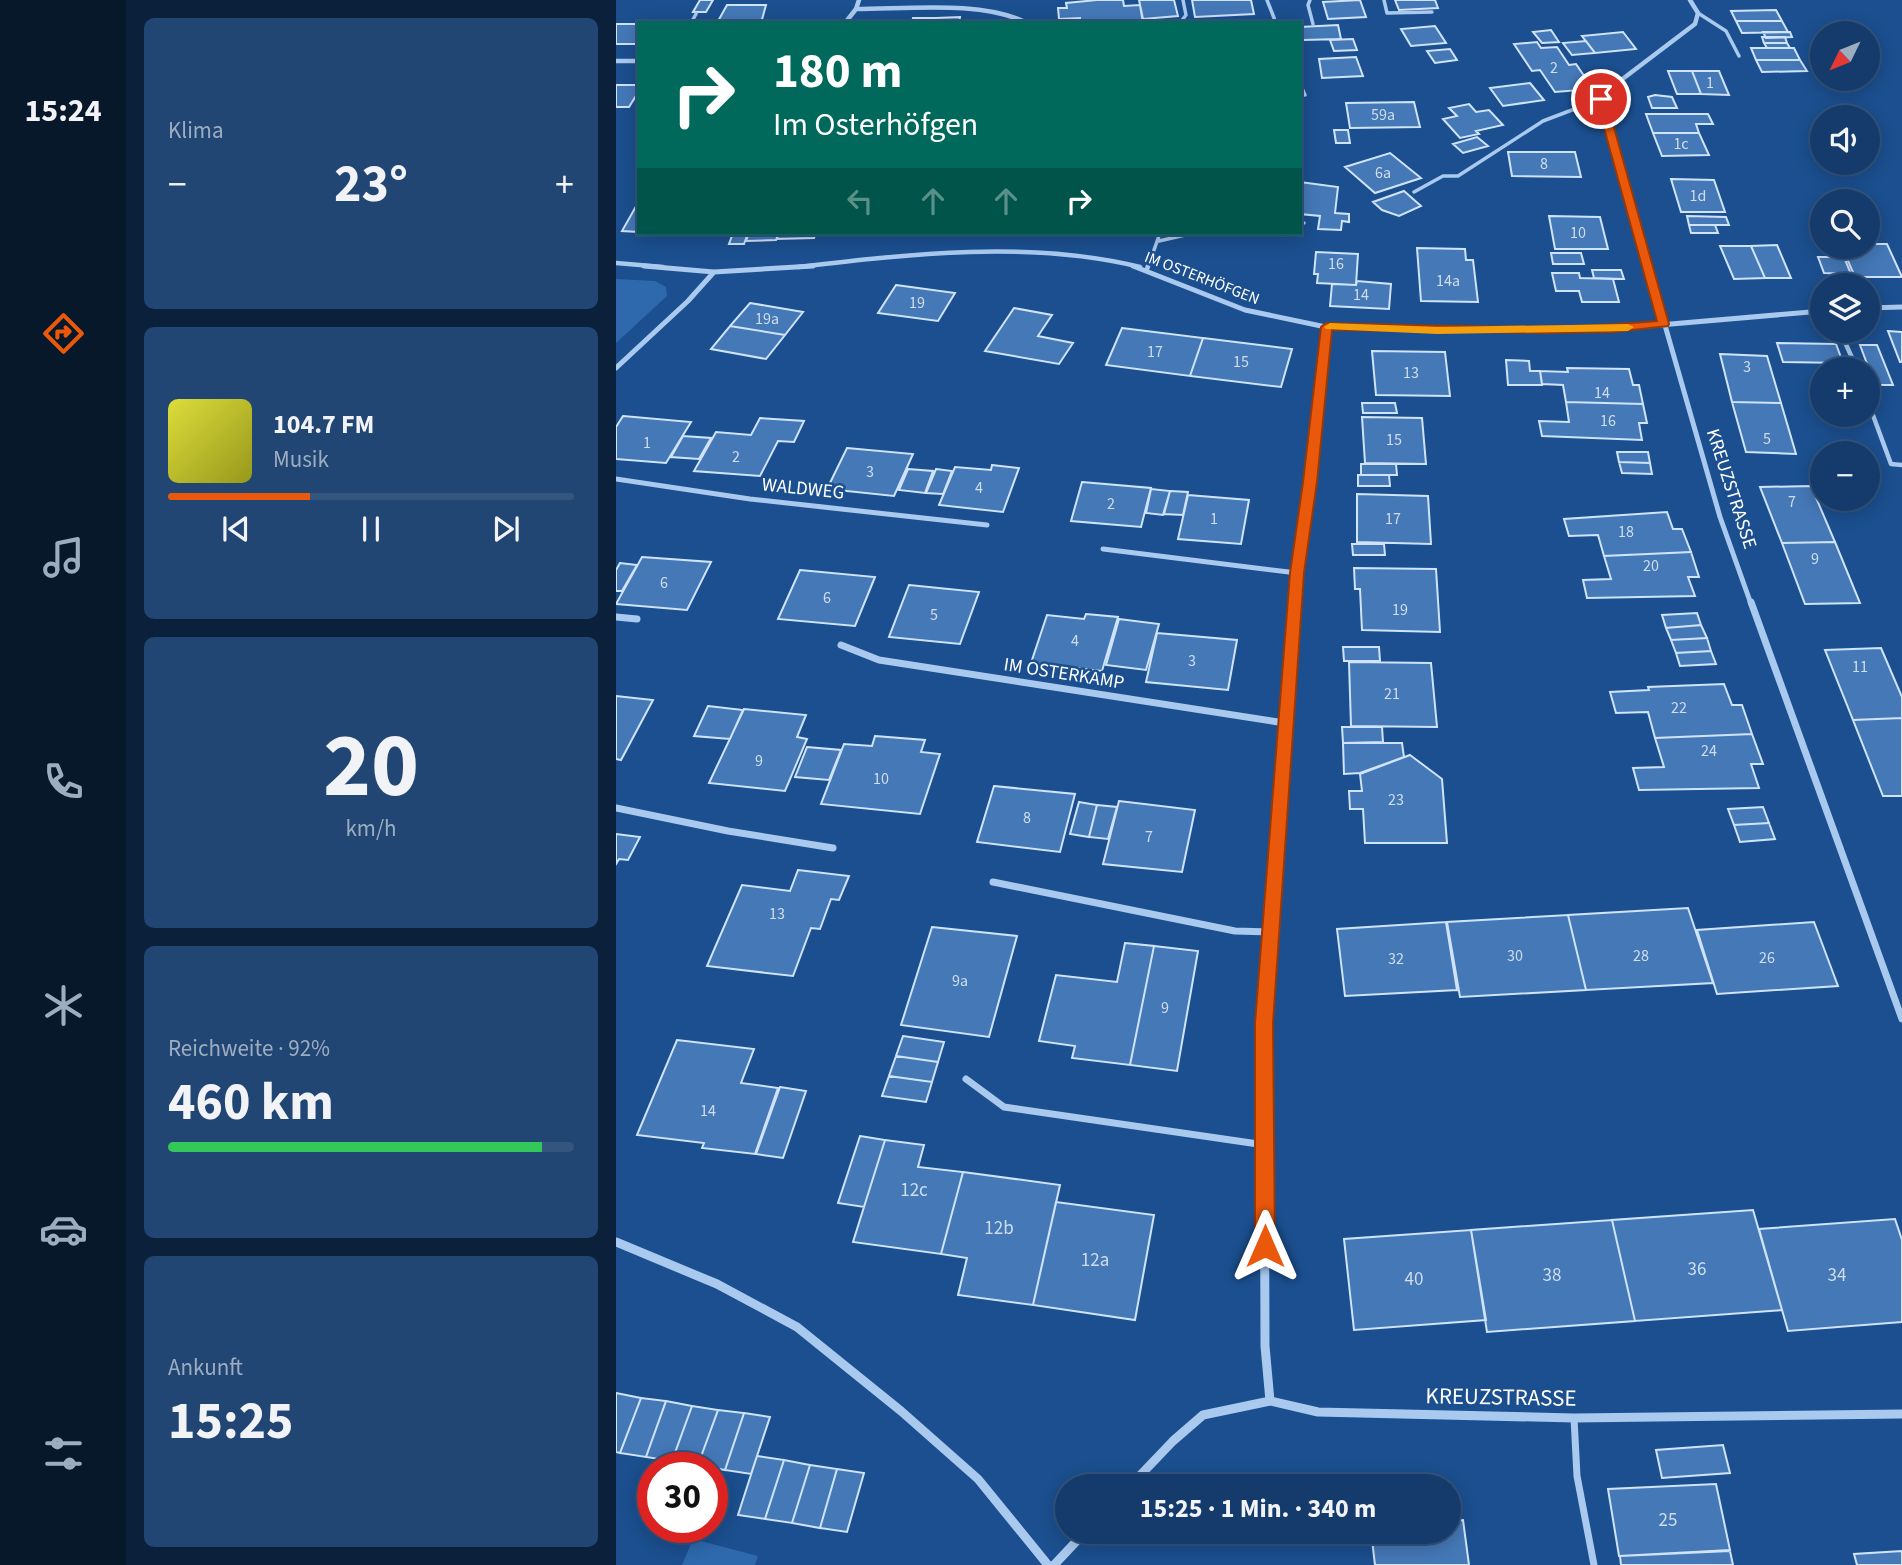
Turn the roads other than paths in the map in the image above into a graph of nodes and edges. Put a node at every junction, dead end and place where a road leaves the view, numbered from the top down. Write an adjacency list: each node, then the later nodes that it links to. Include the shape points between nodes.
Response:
1 (859, 0): 7 (street)
2 (1183, 0): 14 (lane, via 1186,15)
3 (1267, 0): 15 (lane)
4 (1310, 0): 16 (lane, via 1307,5)
5 (1384, 0): 8 (lane, via 1387,13)
6 (1690, 0): 9 (street)
7 (856, 9): 12 (street); 13 (street, via 987,8)
8 (1432, 12)
9 (1698, 13): 17 (lane, via 1726,31); 22 (street, via 1685,33)
10 (696, 15): 11 (lane)
11 (692, 21)
12 (847, 21)
13 (1024, 21)
14 (1182, 21)
15 (1275, 21)
16 (1313, 24)
17 (1739, 56)
18 (616, 61): 19 (street)
19 (637, 61)
20 (1302, 88): 21 (lane)
21 (1305, 94)
22 (1601, 99): 23 (lane, via 1558,112 1458,176 1443,176); 33 (street, KREUZSTRASSE)
23 (1413, 192)
24 (1160, 235): 26 (lane)
25 (1185, 235): 26 (lane)
26 (1159, 240): 28 (lane)
27 (616, 263): 29 (street, IM OSTERHÖFGEN)
28 (1147, 269): 29 (street, IM OSTERHÖFGEN, via 1102,258 980,252 917,253 776,271); 34 (street, IM OSTERHÖFGEN, via 1245,310)
29 (714, 272): 35 (street)
30 (1902, 307): 31 (street)
31 (1880, 308)
32 (1810, 312): 33 (street, IM OSTERHÖFGEN)
33 (1664, 324): 34 (street, IM OSTERHÖFGEN, via 1532,330); 50 (street, KREUZSTRASSE, via 1720,517)
34 (1326, 327): 41 (street)
35 (616, 368)
36 (1877, 427): 37 (lane, via 1891,464)
37 (1902, 465)
38 (616, 479): 39 (street, WALDWEG)
39 (986, 525)
40 (1103, 549): 41 (street)
41 (1297, 573): 45 (street)
42 (616, 617): 43 (street)
43 (637, 619)
44 (841, 645): 45 (street, IM OSTERKAMP, via 879,660)
45 (1284, 723): 49 (street)
46 (616, 808): 47 (street)
47 (833, 848)
48 (993, 882): 49 (street, via 1235,931)
49 (1271, 932): 52 (street, via 1264,1023)
50 (1902, 1019)
51 (966, 1080): 52 (lane, via 1004,1107)
52 (1265, 1145): 54 (street)
53 (616, 1242): 59 (street, via 717,1284 797,1327 978,1479)
54 (1269, 1401): 56 (street, KREUZSTRASSE, via 1318,1412); 57 (street, KREUZSTRASSE, via 1203,1415)
55 (1902, 1414): 56 (street, KREUZSTRASSE)
56 (1574, 1418): 61 (lane, via 1577,1476)
57 (1141, 1474)
58 (1074, 1544): 60 (street)
59 (1048, 1565)
60 (1054, 1565)
61 (1594, 1565)

